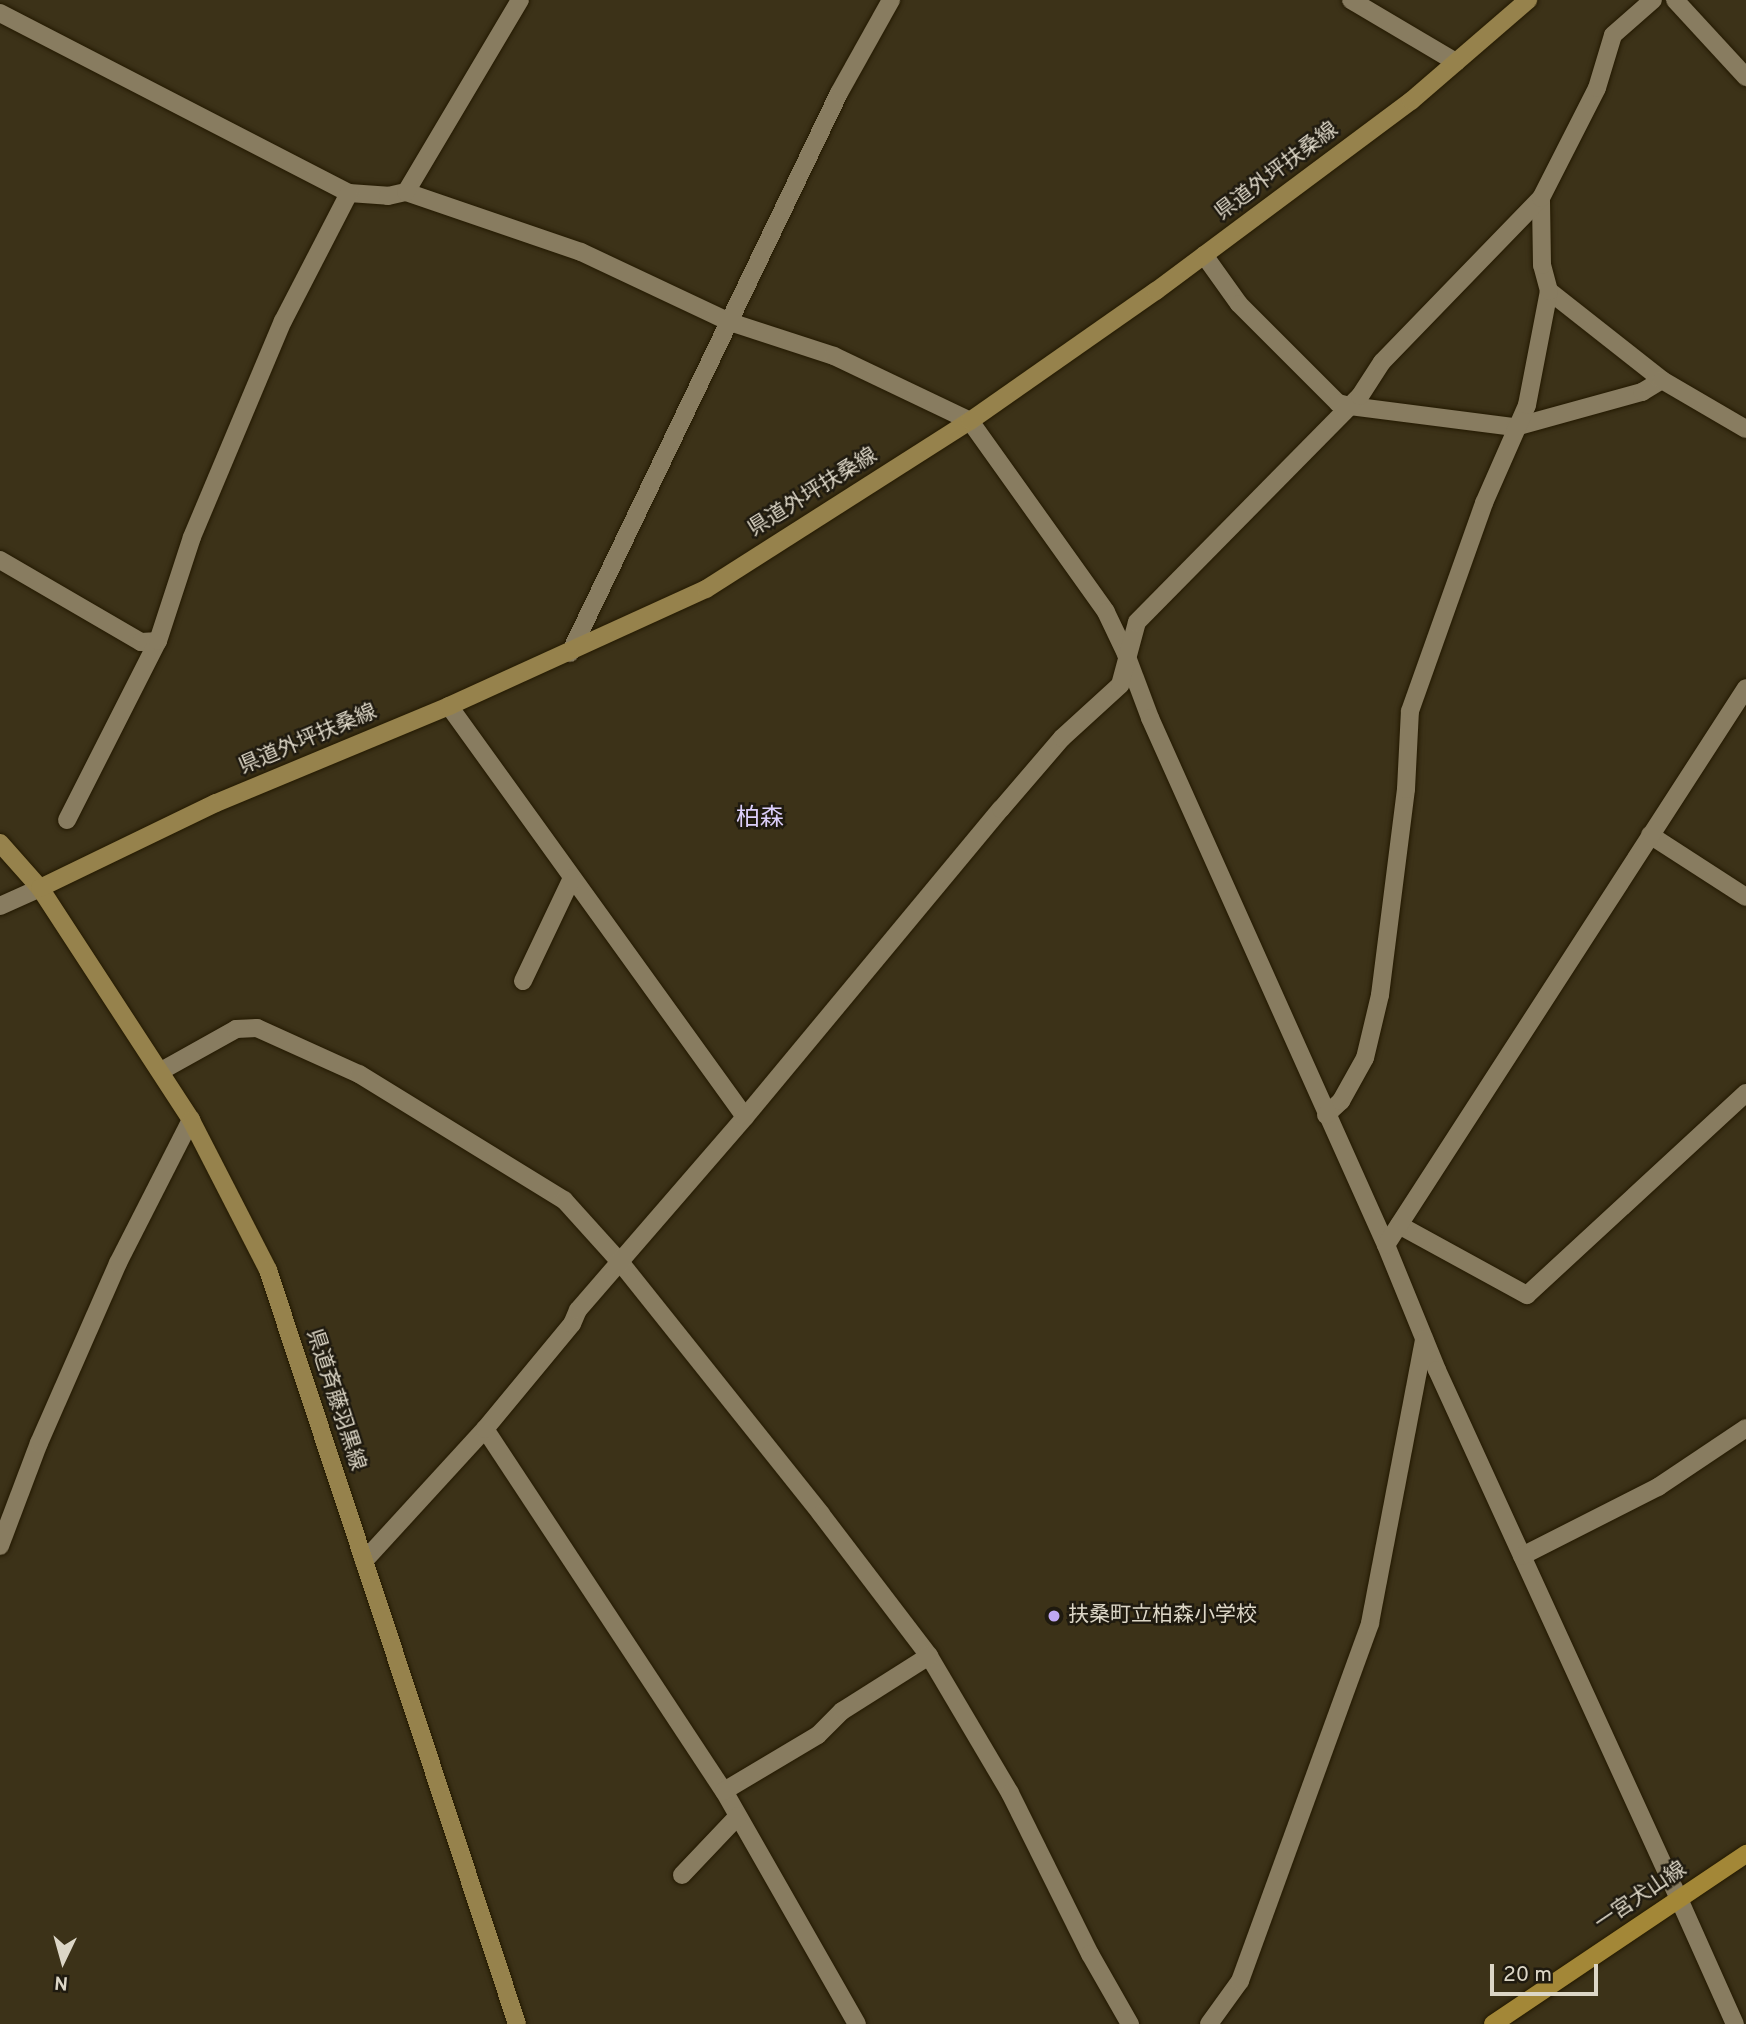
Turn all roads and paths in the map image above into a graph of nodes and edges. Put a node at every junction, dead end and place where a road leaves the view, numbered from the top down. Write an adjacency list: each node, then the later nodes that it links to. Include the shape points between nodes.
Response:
1 (520, 0): 10 (street)
2 (891, 0): 15 (street, via 839,93)
3 (1351, 0): 8 (street)
4 (1528, 0): 8 (main road, 県道外坪扶桑線)
5 (1653, 0): 12 (street, via 1613,35 1592,100)
6 (1675, 0): 9 (street)
7 (0, 13): 11 (street)
8 (1456, 62): 13 (main road, 県道外坪扶桑線, via 1411,101)
9 (1746, 77)
10 (406, 192): 11 (street, via 388,196); 15 (street, via 581,252)
11 (349, 193): 22 (street, via 283,321 192,537)
12 (1541, 198): 14 (street, via 1542,265); 17 (street, via 1382,362)
13 (1204, 254): 17 (street, via 1239,304 1338,403); 18 (main road, 県道外坪扶桑線)
14 (1549, 291): 16 (street); 19 (street, via 1527,405)
15 (730, 322): 18 (street, via 834,356); 23 (street)
16 (1662, 380): 19 (street, via 1642,393); 20 (street)
17 (1350, 406): 19 (street); 24 (street, via 1138,622)
18 (970, 421): 23 (main road, 県道外坪扶桑線, via 706,589); 24 (street, via 1106,612)
19 (1515, 428): 37 (street, via 1410,710 1406,789 1380,995 1365,1058 1341,1101)
20 (1746, 429)
21 (0, 561): 22 (street, via 141,642)
22 (158, 640): 27 (street)
23 (570, 653): 26 (main road, 県道外坪扶桑線)
24 (1126, 653): 37 (street, via 1150,718); 38 (street, via 1120,685 1062,738)
25 (1746, 688): 28 (street)
26 (449, 706): 30 (street); 31 (main road, 県道外坪扶桑線, via 216,803)
27 (67, 820)
28 (1650, 835): 32 (street); 40 (street)
29 (0, 843): 31 (main road, 県道斉藤羽黒線)
30 (572, 878): 34 (street); 38 (street)
31 (40, 888): 33 (street); 35 (main road, 県道斉藤羽黒線)
32 (1746, 897)
33 (0, 906)
34 (523, 981)
35 (161, 1072): 39 (main road, 県道斉藤羽黒線); 42 (street, via 236,1030 257,1028 359,1074 564,1200)
36 (1746, 1093): 40 (street, via 1527,1295)
37 (1326, 1115): 41 (street)
38 (745, 1116): 42 (street)
39 (191, 1120): 46 (street, via 118,1263 39,1443); 48 (main road, 県道斉藤羽黒線, via 268,1270)
40 (1399, 1225): 41 (street)
41 (1385, 1245): 43 (street)
42 (620, 1262): 45 (street); 49 (street)
43 (1424, 1339): 47 (street); 58 (street, via 1370,1623 1240,1981)
44 (1746, 1428): 47 (street, via 1658,1488)
45 (485, 1429): 48 (street); 50 (street)
46 (0, 1546)
47 (1522, 1556): 54 (street)
48 (364, 1561): 55 (main road, 県道斉藤羽黒線)
49 (929, 1656): 50 (street, via 842,1711 818,1735); 57 (street, via 1010,1793)
50 (723, 1791): 51 (street)
51 (738, 1816): 53 (street); 56 (street)
52 (1746, 1854): 54 (main road, 一宮犬山線)
53 (682, 1875)
54 (1679, 1899): 59 (main road, 一宮犬山線); 60 (street)
55 (517, 2024)
56 (857, 2024)
57 (1130, 2024)
58 (1209, 2024)
59 (1493, 2024)
60 (1735, 2024)

